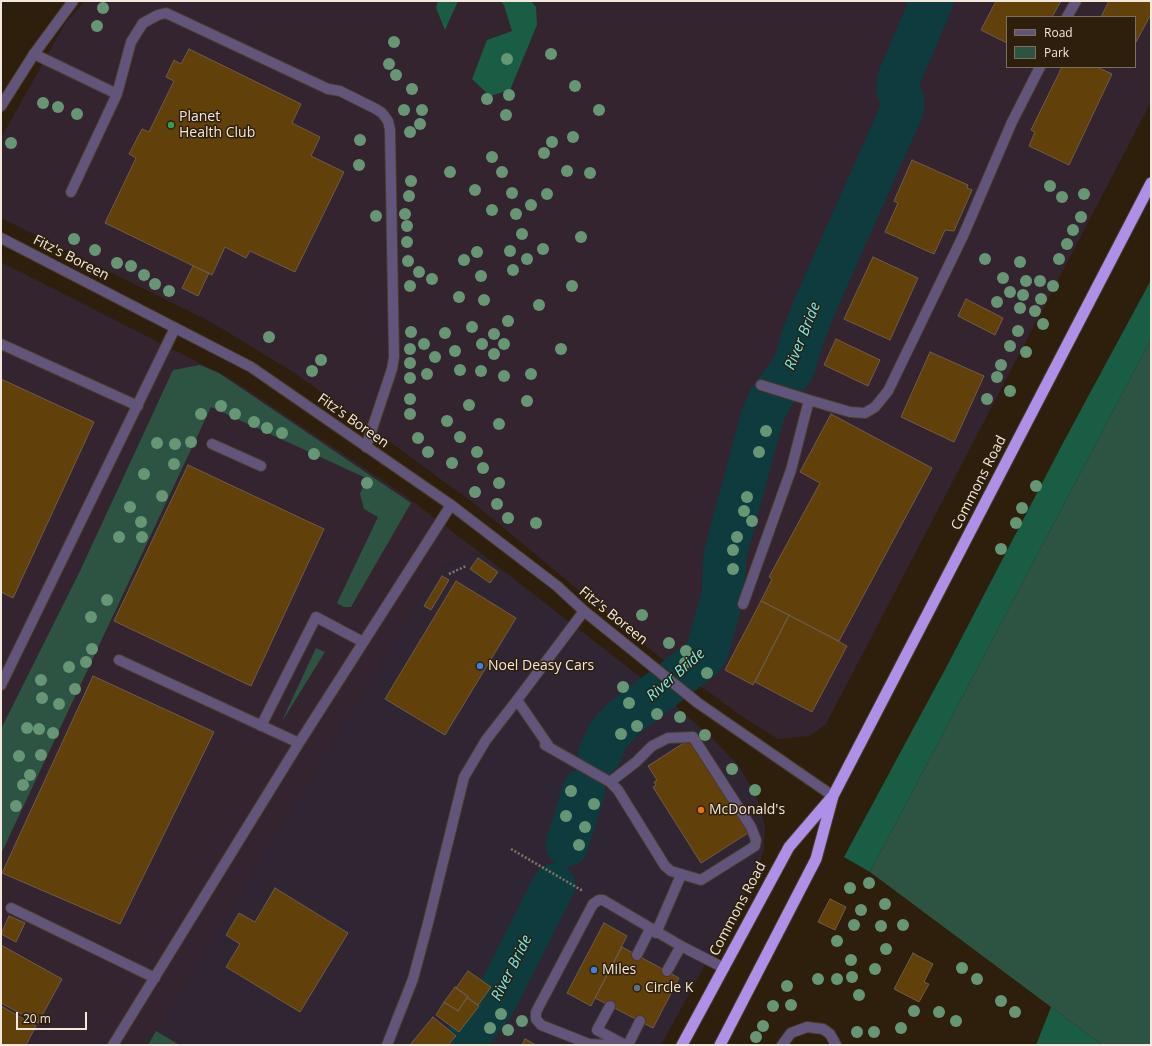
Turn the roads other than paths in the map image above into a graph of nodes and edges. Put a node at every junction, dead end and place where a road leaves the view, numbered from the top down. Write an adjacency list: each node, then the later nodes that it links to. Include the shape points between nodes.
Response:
1 (72, 1): 4 (street)
2 (1076, 1): 3 (street)
3 (1068, 16)
4 (34, 54): 6 (street); 7 (street)
5 (1039, 68): 14 (street, via 1012,122 963,236 888,391 875,407 865,413 850,412)
6 (118, 94): 9 (street); 17 (street, via 131,42 137,31 150,18 166,13 376,109 388,121 394,357)
7 (1, 106)
8 (1151, 183): 29 (highway, Commons Road)
9 (71, 192)
10 (1, 238): 11 (street, Fitz's Boreen)
11 (175, 328): 15 (street); 17 (street, Fitz's Boreen, via 251,367)
12 (1, 344): 15 (street)
13 (760, 386): 14 (street)
14 (809, 400): 20 (street, via 791,470)
15 (138, 406): 24 (street)
16 (212, 444): 18 (street)
17 (366, 447): 19 (street, Fitz's Boreen)
18 (261, 466)
19 (451, 505): 21 (street, Fitz's Boreen, via 557,586); 22 (street)
20 (743, 604)
21 (584, 611): 25 (street); 29 (street, Fitz's Boreen, via 698,703)
22 (363, 642): 26 (street, via 316,617); 27 (street)
23 (119, 660): 26 (street)
24 (1, 685)
25 (517, 700): 28 (street, via 548,745 545,745); 41 (street, via 486,740 464,777 413,979)
26 (261, 726): 27 (street)
27 (299, 743): 37 (street)
28 (610, 782): 30 (street, via 625,800 665,866); 30 (street, via 652,746 668,738 693,737 751,827 756,843 749,851 701,880)
29 (833, 796): 35 (highway, Commons Road, via 789,847); 45 (highway, Commons Road, via 816,859)
30 (681, 875): 32 (street)
31 (11, 908): 37 (street)
32 (653, 931): 33 (street); 34 (street); 42 (street, via 603,900 593,904 536,1012 536,1019 541,1025 589,1044)
33 (681, 946): 35 (street); 36 (street)
34 (637, 955)
35 (724, 968): 44 (highway, Commons Road)
36 (667, 971)
37 (155, 978): 40 (street)
38 (610, 1006): 43 (street, via 597,1030)
39 (640, 1022): 43 (street)
40 (113, 1045)
41 (387, 1045)
42 (611, 1045)
43 (627, 1045)
44 (682, 1045)
45 (720, 1045)
46 (782, 1045): 47 (street, via 791,1033 798,1029 815,1027 830,1034)
47 (836, 1045)

